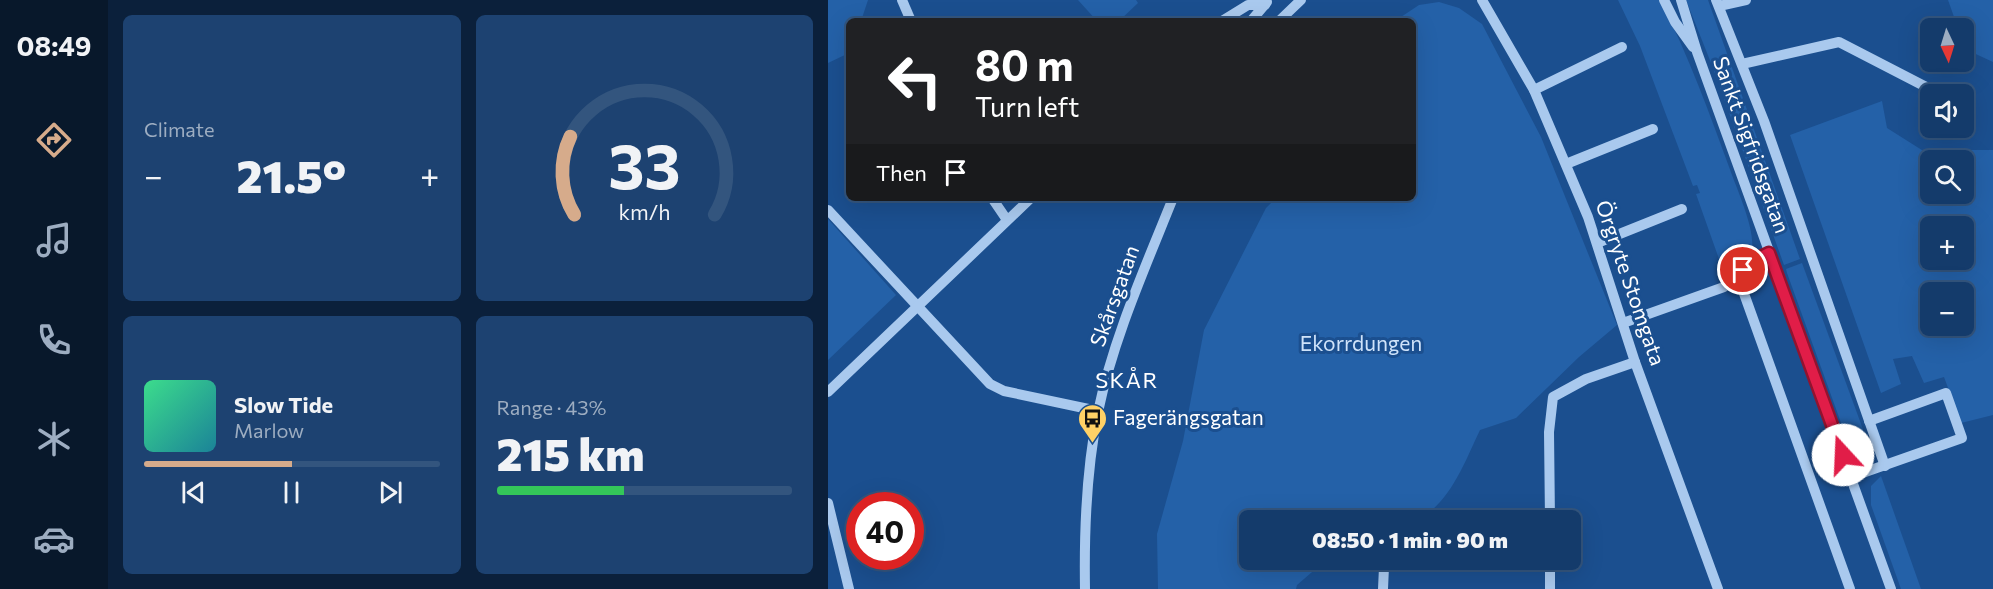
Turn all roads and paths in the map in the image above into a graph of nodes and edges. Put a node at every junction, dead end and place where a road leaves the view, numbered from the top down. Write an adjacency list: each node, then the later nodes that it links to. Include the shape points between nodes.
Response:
1 (902, 0): 9 (street)
2 (1301, 0): 12 (street)
3 (1482, 0): 17 (street, Örgryte Stomgata)
4 (1665, 0): 14 (street, Sankt Sigfridsgatan, via 1675,22)
5 (1681, 0): 14 (street, Sankt Sigfridsgatan)
6 (1746, 0): 8 (street)
7 (1267, 2): 10 (street, via 1248,5); 11 (street)
8 (1718, 3): 15 (street, Sankt Sigfridsgatan)
9 (910, 18)
10 (1227, 18)
11 (1254, 18)
12 (1282, 18)
13 (1622, 47): 17 (street)
14 (1697, 52): 27 (street, Sankt Sigfridsgatan)
15 (1742, 64): 16 (street, via 1839,42); 34 (street, Sankt Sigfridsgatan)
16 (1920, 84)
17 (1533, 90): 19 (street, Örgryte Stomgata)
18 (1653, 129): 19 (street)
19 (1566, 164): 26 (street, Örgryte Stomgata)
20 (994, 201): 25 (street)
21 (1028, 201): 25 (street)
22 (1172, 201): 33 (street, Skårsgatan, via 1116,346)
23 (1682, 209): 26 (street)
24 (828, 210): 29 (street)
25 (1007, 220): 29 (street)
26 (1597, 243): 30 (street, Örgryte Stomgata)
27 (1769, 253): 36 (street, Sankt Sigfridsgatan); 46 (street, via 1747,264 1741,278 1742,288)
28 (1724, 287): 30 (street)
29 (917, 307): 32 (street); 33 (street, via 997,389)
30 (1623, 323): 31 (street, Örgryte Stomgata)
31 (1635, 362): 38 (street, via 1553,397 1549,432); 45 (street, Örgryte Stomgata)
32 (828, 393)
33 (1098, 411): 42 (street, Skårsgatan, via 1088,471)
34 (1869, 422): 35 (street, Sankt Sigfridsgatan); 35 (street, via 1946,393 1962,438)
35 (1885, 466): 36 (street)
36 (1851, 477): 47 (street, Sankt Sigfridsgatan)
37 (828, 502): 41 (street)
38 (1550, 510)
39 (1384, 570): 43 (street)
40 (1550, 570): 44 (street)
41 (849, 589)
42 (1085, 589)
43 (1383, 589)
44 (1550, 589)
45 (1718, 589)
46 (1850, 589)
47 (1891, 589)

